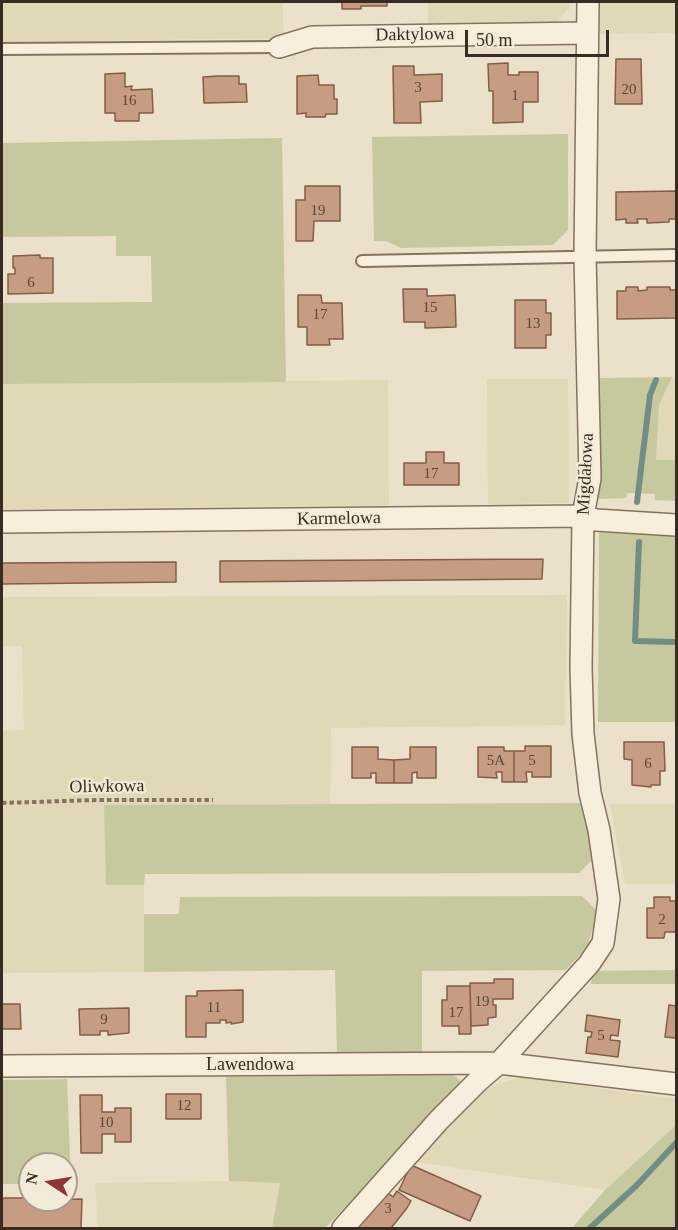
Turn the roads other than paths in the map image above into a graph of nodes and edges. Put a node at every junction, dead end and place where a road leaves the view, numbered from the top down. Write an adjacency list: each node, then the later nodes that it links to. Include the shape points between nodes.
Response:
1 (588, 2): 2 (street, Migdałowa)
2 (587, 33): 3 (street, Daktylowa, via 312,37); 6 (street, Migdałowa)
3 (279, 47): 4 (lane)
4 (2, 49)
5 (676, 255): 6 (lane)
6 (585, 256): 7 (lane); 8 (street, Migdałowa, via 590,478)
7 (362, 261)
8 (583, 516): 9 (street, Karmelowa); 10 (street, Karmelowa); 11 (street, Migdałowa, via 583,734 609,899 603,943 589,964)
9 (2, 522)
10 (676, 525)
11 (500, 1063): 12 (street, Lawendowa); 13 (street, Lawendowa); 14 (street, via 440,1120)
12 (2, 1066)
13 (676, 1084)
14 (343, 1228)

